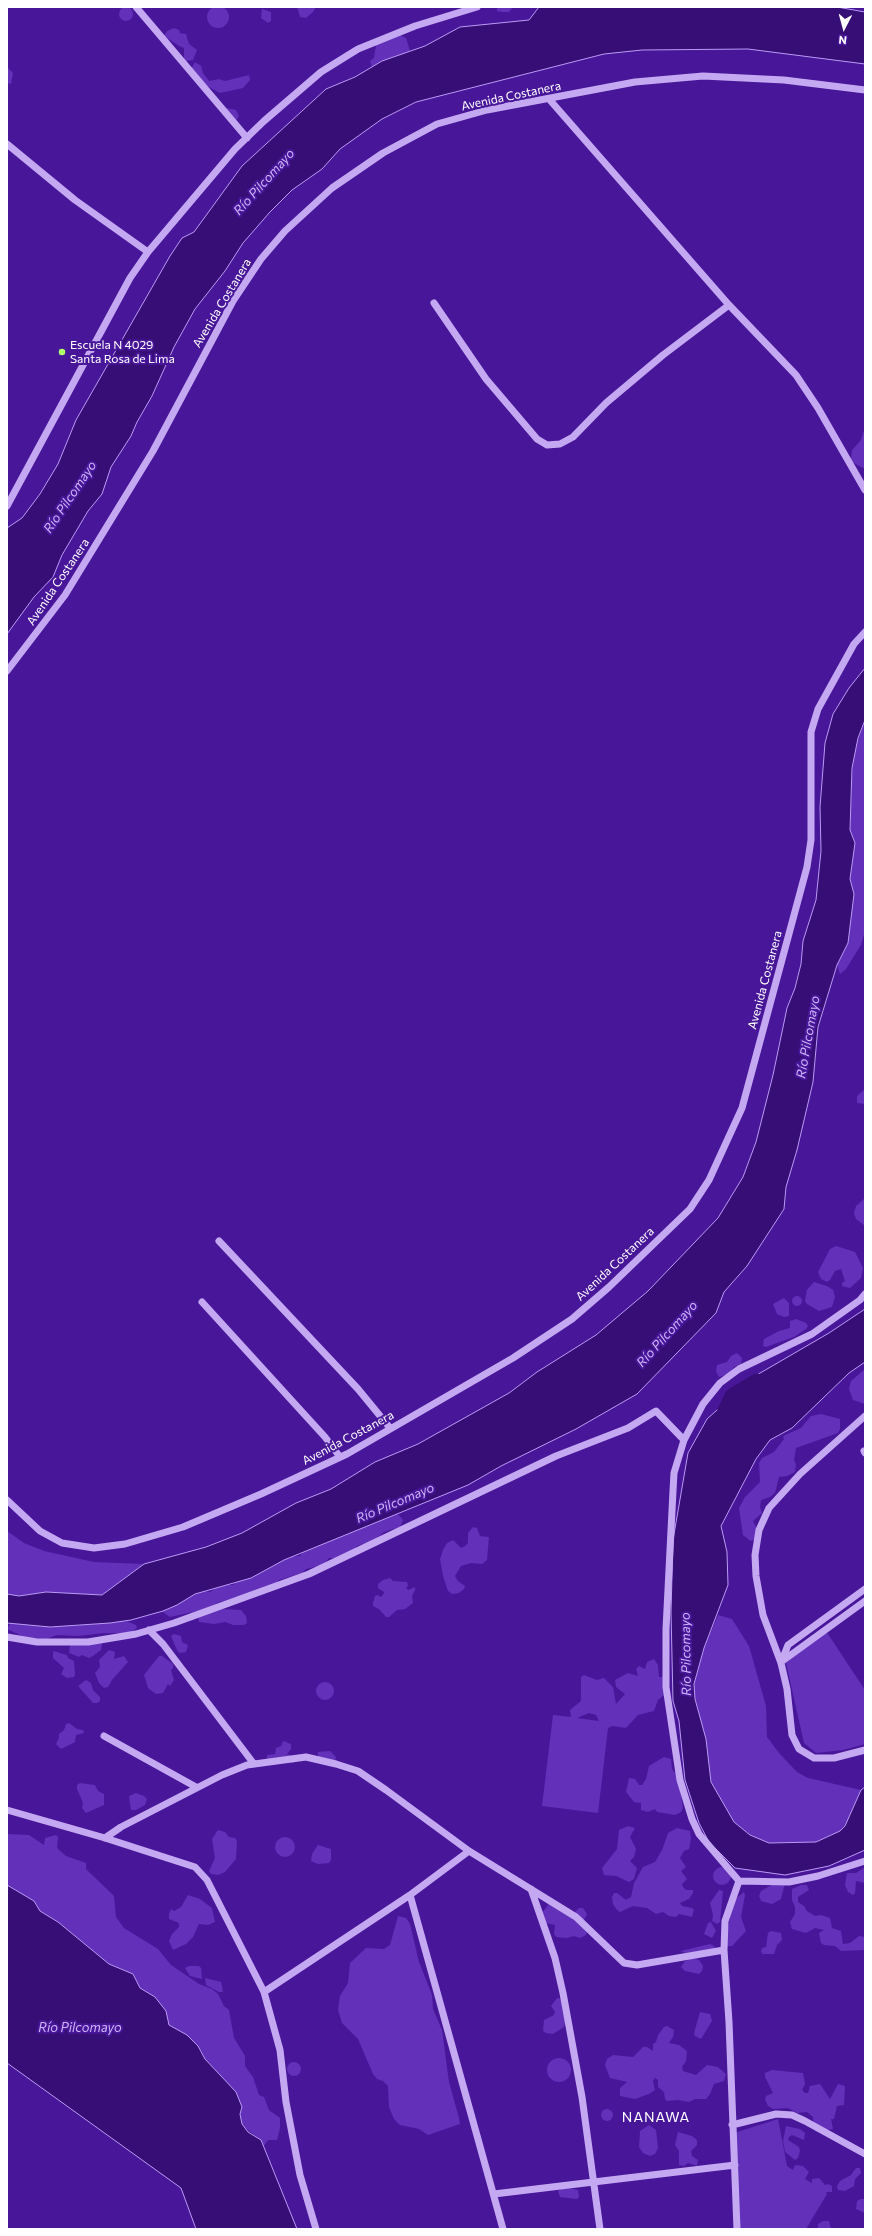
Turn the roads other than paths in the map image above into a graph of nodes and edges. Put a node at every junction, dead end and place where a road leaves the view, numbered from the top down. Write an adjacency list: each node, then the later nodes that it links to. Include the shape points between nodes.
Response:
1 (136, 7): 5 (street)
2 (477, 7): 5 (street, via 415,26 358,49 321,72)
3 (865, 90): 4 (street, Avenida Costanera, via 784,80 703,76 635,82)
4 (548, 99): 9 (street); 13 (street, Avenida Costanera, via 487,110 437,124 383,153 332,188 285,231 261,259 233,301 153,451 65,595)
5 (246, 138): 7 (street)
6 (7, 144): 7 (street, via 75,200)
7 (148, 252): 11 (street, via 130,278)
8 (434, 303): 9 (street, via 486,379 537,439 547,444 560,444 573,437 606,403 663,355)
9 (729, 305): 10 (street, via 796,375)
10 (865, 490)
11 (7, 506)
12 (865, 632): 18 (street, Avenida Costanera, via 854,644 818,709 811,732 811,840 807,867 742,1108 709,1180 690,1210 572,1319 513,1358)
13 (7, 671)
14 (219, 1241): 18 (street, via 358,1389)
15 (865, 1294): 19 (street, via 812,1334 739,1368 720,1383 703,1404)
16 (202, 1302): 20 (street, via 325,1437)
17 (865, 1416): 26 (street, via 800,1474 769,1508 759,1530 755,1555 756,1576 763,1615)
18 (390, 1428): 20 (street, Avenida Costanera)
19 (684, 1440): 24 (street, via 656,1411 628,1428 556,1456 309,1574); 35 (street, via 674,1472 666,1629 666,1687 680,1780 692,1819 699,1834)
20 (340, 1457): 21 (street, Avenida Costanera, via 182,1527 125,1544 94,1548 62,1543 40,1531)
21 (7, 1500)
22 (865, 1589): 26 (street, via 788,1645)
23 (865, 1601): 26 (street)
24 (149, 1630): 25 (street, via 88,1642 38,1642); 29 (street, via 163,1644)
25 (7, 1637)
26 (781, 1662): 28 (street, via 792,1735 799,1749 814,1758 834,1758)
27 (104, 1736): 30 (street)
28 (865, 1750)
29 (254, 1764): 30 (street, via 222,1774); 33 (street, via 306,1757 358,1771)
30 (196, 1787): 32 (street)
31 (7, 1810): 32 (street)
32 (105, 1838): 39 (street, via 195,1867 207,1880)
33 (470, 1851): 36 (street); 37 (street)
34 (865, 1861): 35 (street, via 789,1882)
35 (739, 1881): 38 (street, via 725,1921)
36 (531, 1889): 38 (street, via 576,1917 624,1963 637,1965); 43 (street, via 562,1986)
37 (410, 1895): 39 (street); 44 (street)
38 (724, 1950): 40 (street)
39 (264, 1992): 45 (street, via 280,2050 286,2102 300,2175)
40 (732, 2125): 41 (street, via 776,2114 792,2115); 42 (street)
41 (865, 2154)
42 (735, 2165): 43 (street); 48 (street)
43 (594, 2182): 44 (street); 47 (street)
44 (494, 2194): 46 (street)
45 (316, 2229)
46 (503, 2229)
47 (600, 2229)
48 (737, 2229)

